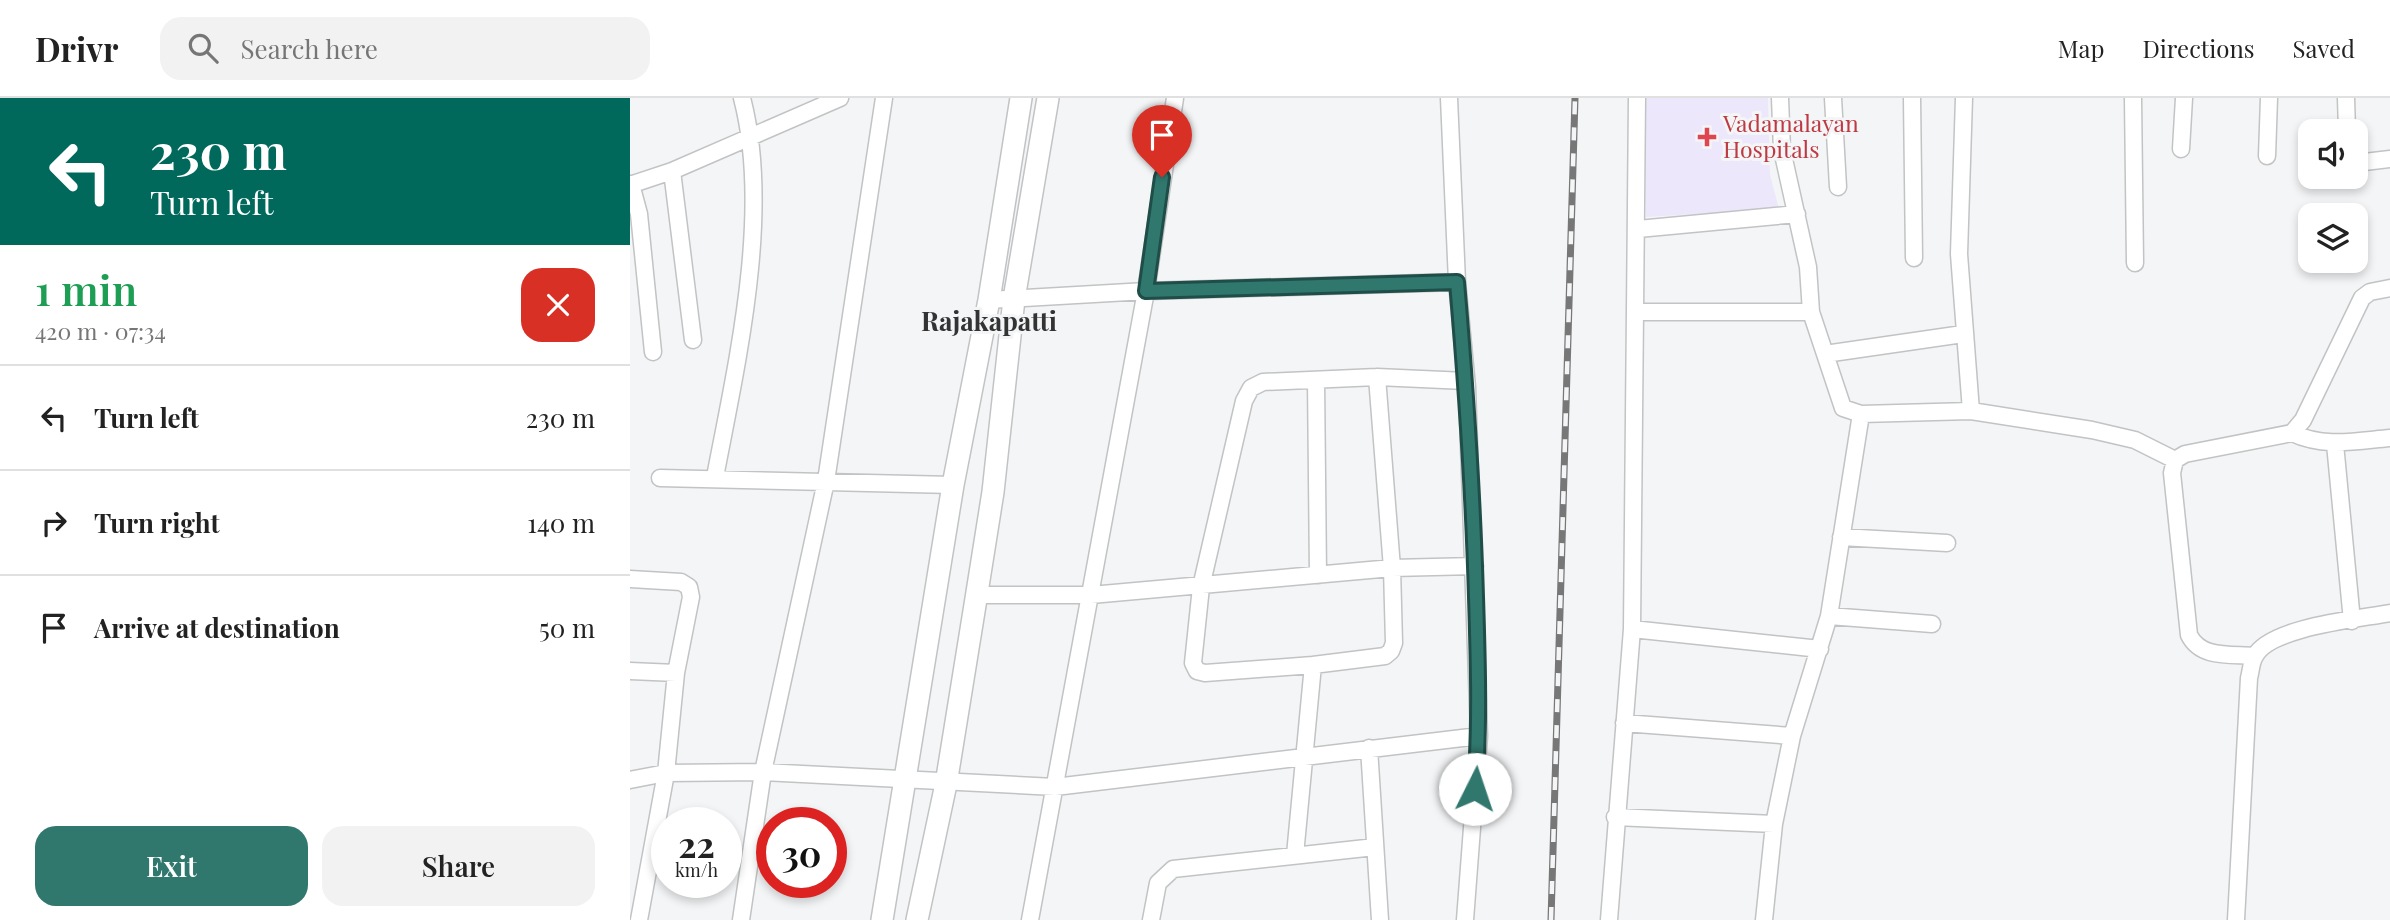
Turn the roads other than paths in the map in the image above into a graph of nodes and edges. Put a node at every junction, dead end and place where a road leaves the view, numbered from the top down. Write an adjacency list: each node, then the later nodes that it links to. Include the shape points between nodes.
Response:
1 (742, 98): 18 (street)
2 (840, 98): 18 (street)
3 (884, 98): 52 (street)
4 (1021, 98): 34 (main road)
5 (1048, 98): 33 (main road)
6 (1175, 98): 32 (street)
7 (1449, 98): 30 (street)
8 (1637, 98): 27 (street)
9 (1780, 98): 26 (street, via 1782,150)
10 (1833, 98): 25 (street)
11 (1912, 98): 28 (street)
12 (1964, 98): 37 (street, via 1959,254)
13 (2133, 98): 29 (street)
14 (2184, 98): 19 (street)
15 (2269, 98): 20 (street)
16 (2346, 98): 17 (street)
17 (2347, 119)
18 (751, 134): 23 (street); 50 (street, via 753,230 737,360)
19 (2182, 149)
20 (2267, 156)
21 (2390, 159): 22 (street)
22 (2368, 162)
23 (672, 171): 24 (street); 38 (street)
24 (631, 185): 39 (street, via 639,214)
25 (1838, 187)
26 (1797, 214): 27 (street); 36 (street)
27 (1638, 229): 35 (street)
28 (1914, 258)
29 (2135, 263)
30 (1457, 282): 32 (street); 43 (street)
31 (2390, 288): 46 (street, via 2362,298 2303,421)
32 (1146, 291): 33 (street); 62 (street)
33 (1014, 299): 34 (street); 61 (main road, via 993,492)
34 (989, 300): 53 (main road)
35 (1637, 312): 36 (street); 67 (street)
36 (1811, 312): 40 (street)
37 (1963, 334): 40 (street); 44 (street)
38 (693, 340)
39 (653, 352)
40 (1825, 354): 45 (street, via 1843,408)
41 (1377, 377): 42 (street); 43 (street); 57 (street)
42 (1316, 380): 58 (street); 60 (street, via 1263,382 1251,388 1244,401)
43 (1466, 381): 56 (street)
44 (1971, 411): 45 (street); 49 (street, via 2135,440)
45 (1861, 414): 54 (street)
46 (2292, 433): 48 (street); 49 (street, via 2185,454)
47 (2390, 438): 48 (street)
48 (2335, 444): 65 (street)
49 (2175, 460): 69 (street, via 2172,473 2189,635 2205,653)
50 (715, 477): 51 (street); 52 (street)
51 (660, 478)
52 (826, 481): 53 (street); 78 (street)
53 (953, 485): 81 (main road)
54 (1842, 537): 55 (street); 64 (street)
55 (1947, 543)
56 (1475, 566): 57 (street); 74 (street)
57 (1391, 568): 58 (street); 70 (street, via 1391,652)
58 (1318, 575): 60 (street)
59 (630, 579): 72 (street, via 681,582 689,587)
60 (1201, 587): 62 (street); 70 (street, via 1193,663 1197,671)
61 (976, 595): 62 (street); 82 (main road)
62 (1091, 595): 83 (street)
63 (2390, 613): 65 (street)
64 (1829, 616): 66 (street); 68 (street)
65 (2352, 621): 69 (street, via 2287,634 2267,643)
66 (1932, 624)
67 (1632, 629): 68 (street); 73 (street)
68 (1820, 649): 75 (street)
69 (2255, 656): 98 (street, via 2249,678)
70 (1313, 665): 77 (street)
71 (630, 671): 72 (street)
72 (676, 673): 79 (street)
73 (1623, 723): 75 (street); 84 (street)
74 (1479, 736): 76 (street); 95 (street)
75 (1792, 736): 85 (street)
76 (1369, 748): 77 (street); 86 (street)
77 (1305, 755): 83 (street); 87 (street)
78 (763, 772): 79 (street); 81 (street); 89 (street)
79 (667, 773): 80 (street); 88 (street)
80 (630, 780)
81 (905, 780): 82 (street); 90 (main road)
82 (946, 784): 83 (street); 91 (main road)
83 (1055, 787): 92 (street)
84 (1615, 817): 85 (street); 96 (street)
85 (1774, 824): 97 (street)
86 (1375, 847): 87 (street); 94 (street)
87 (1295, 855): 93 (street, via 1173,869 1158,883)
88 (639, 920)
89 (741, 920)
90 (882, 920)
91 (917, 920)
92 (1030, 920)
93 (1151, 920)
94 (1380, 920)
95 (1465, 920)
96 (1609, 920)
97 (1765, 920)
98 (2236, 920)

